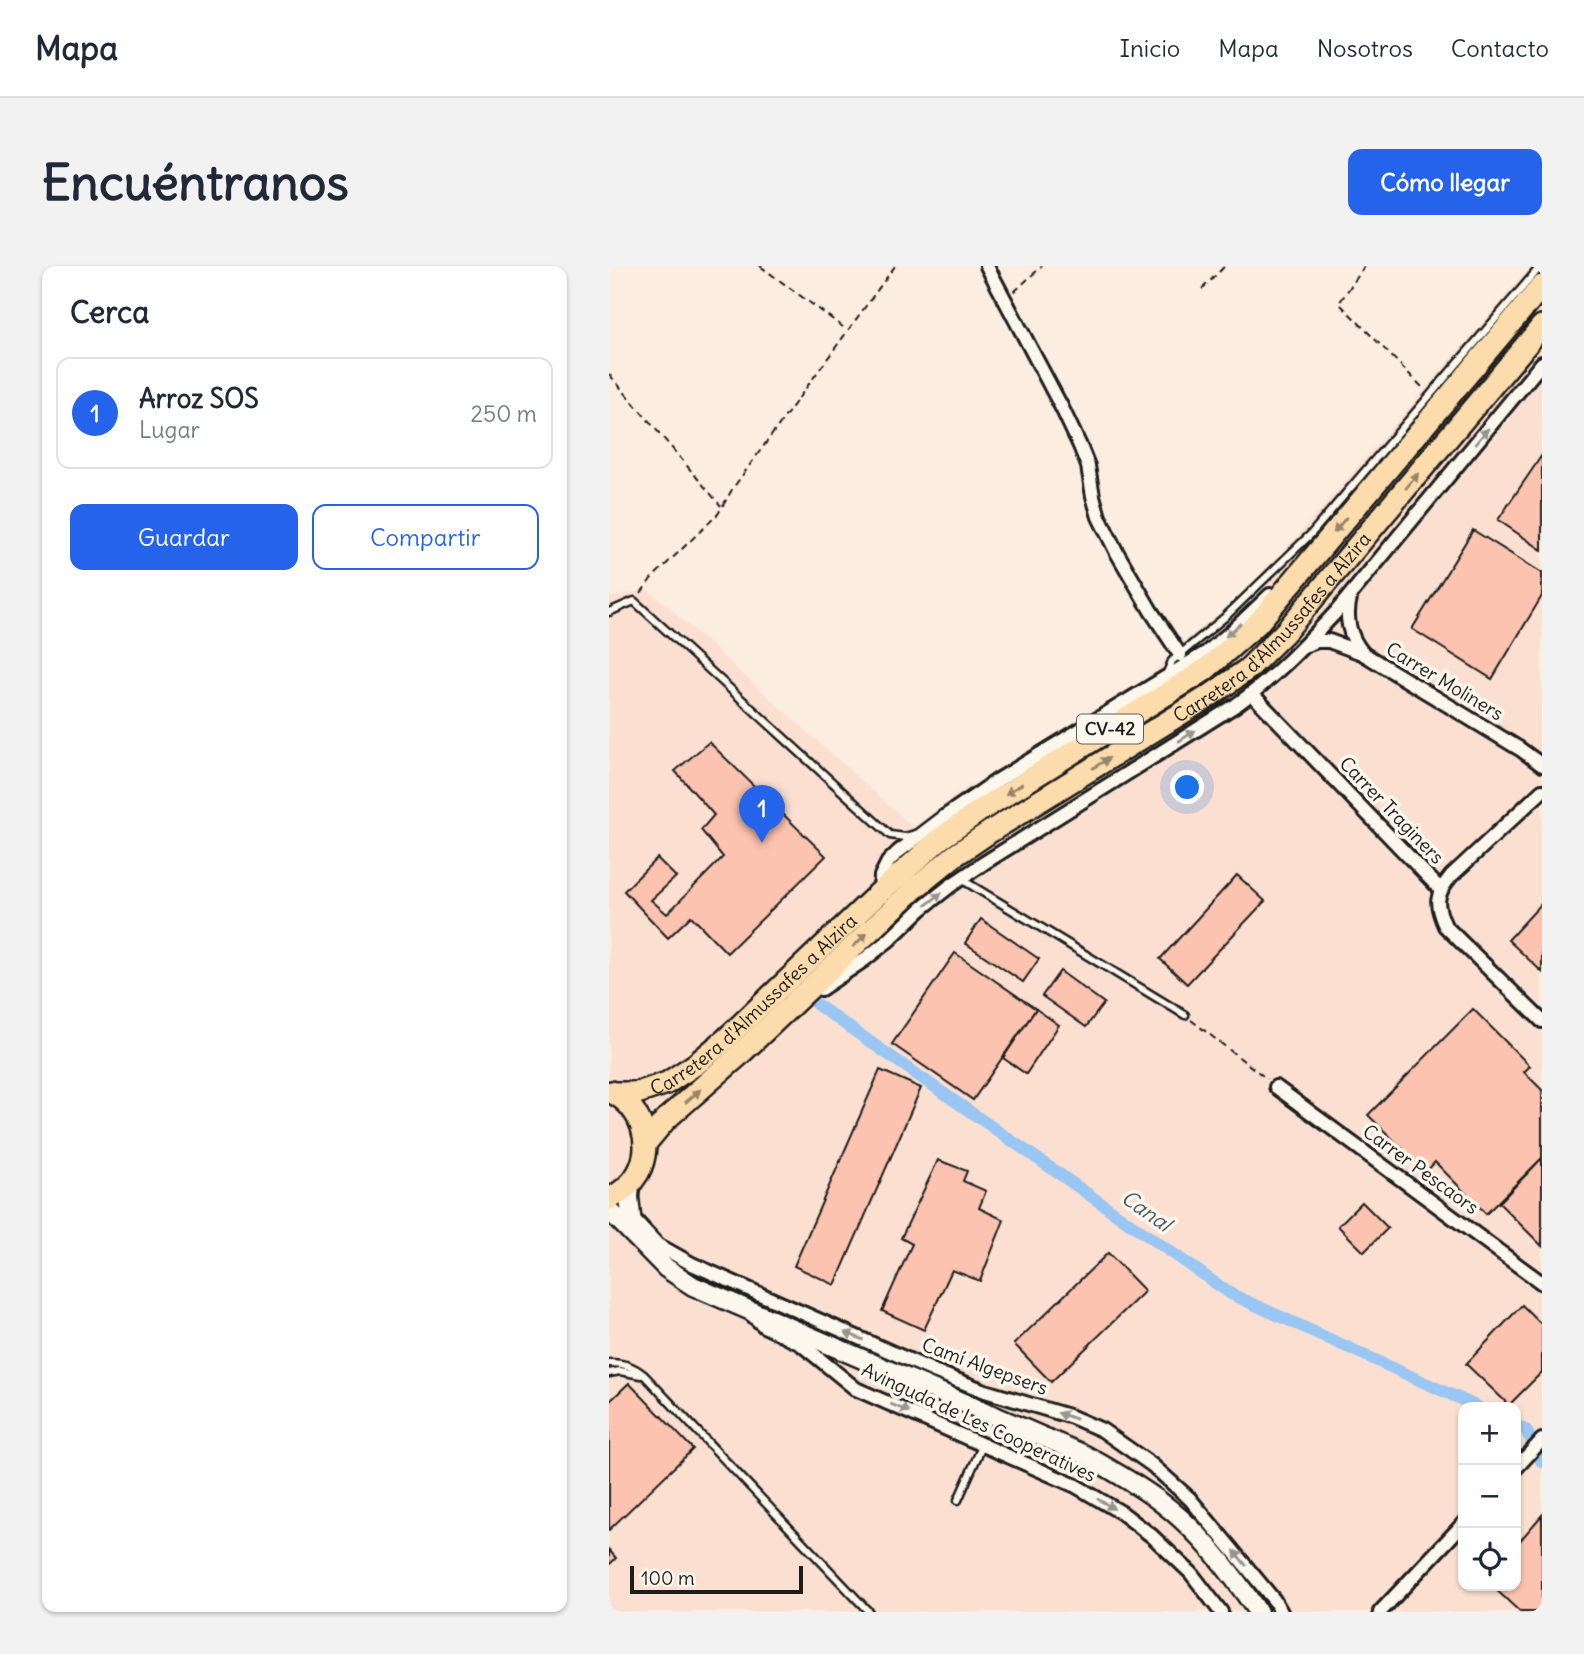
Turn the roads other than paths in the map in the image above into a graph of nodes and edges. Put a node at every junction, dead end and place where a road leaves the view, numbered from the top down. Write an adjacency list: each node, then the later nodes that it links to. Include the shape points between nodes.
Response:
1 (987, 266): 11 (street, via 1080,446 1099,517)
2 (1541, 266): 11 (lane, via 1311,534)
3 (1542, 286): 6 (main road, Carretera d'Almussafes a Alzira / CV-42, one-way to 6)
4 (1541, 328): 22 (main road, Carretera d'Almussafes a Alzira / CV-42, one-way to 4, via 954,856 1248,669 1285,632)
5 (1542, 363): 7 (street, Carretera d'Almussafes a Alzira, one-way to 5)
6 (1319, 550): 12 (street, Carretera d'Almussafes a Alzira, one-way to 12, via 1303,560 1230,633); 19 (main road, Carretera d'Almussafes a Alzira / CV-42, one-way to 19, via 1257,624 1205,670 981,810)
7 (1352, 592): 9 (street, Carretera d'Almussafes a Alzira); 10 (street, Carrer Moliners, via 1349,628)
8 (609, 612): 16 (lane, via 634,601 890,835)
9 (1306, 645): 10 (street, Carrer Moliners, via 1329,640); 13 (street, Carretera d'Almussafes a Alzira)
10 (1362, 653): 14 (street, Carrer Moliners)
11 (1180, 654): 12 (lane)
12 (1164, 679): 16 (street, Carretera d'Almussafes a Alzira, via 998,780)
13 (1252, 694): 17 (street, Carretera d'Almussafes a Alzira, one-way to 13); 18 (street, Carrer Traginers)
14 (1542, 765)
15 (1542, 791): 18 (street)
16 (924, 833): 19 (street, Carretera d'Almussafes a Alzira, via 888,862)
17 (961, 879): 20 (lane); 22 (street, Carretera d'Almussafes a Alzira, one-way to 17, via 766,1040 818,992)
18 (1440, 889): 21 (street, Carrer Traginers, via 1437,900 1445,926)
19 (880, 892): 24 (main road, Carretera d'Almussafes a Alzira / CV-42, via 696,1064 647,1090)
20 (1185, 1015)
21 (1542, 1021)
22 (729, 1064): 25 (main road, Carretera d'Almussafes a Alzira / CV-42, one-way to 22, via 666,1119)
23 (1276, 1087): 30 (street, Carrer Pescaors)
24 (612, 1092): 25 (main road, CV-42, via 631,1106 642,1124)
25 (645, 1144): 26 (main road, CV-42, via 644,1159)
26 (630, 1185): 27 (main road); 29 (main road)
27 (609, 1199)
28 (609, 1210): 29 (main road)
29 (632, 1225): 31 (main road, via 653,1256 680,1278); 43 (street, Camí Algepsers, one-way to 29, via 1191,1499 1102,1430 936,1372 703,1269)
30 (1542, 1283)
31 (741, 1306): 36 (street, Avinguda de Les Cooperatives, one-way to 36, via 764,1326 801,1344 856,1389); 42 (main road, via 1072,1449 1115,1472 1196,1533)
32 (609, 1363): 34 (lane, via 625,1364)
33 (609, 1373): 34 (lane)
34 (644, 1375): 40 (lane)
35 (1542, 1440): 37 (street)
36 (983, 1444): 38 (lane); 41 (street, Avinguda de Les Cooperatives, one-way to 41, via 1076,1486 1122,1513 1191,1573)
37 (1519, 1465)
38 (958, 1500)
39 (1459, 1528): 44 (street)
40 (869, 1612)
41 (1221, 1612)
42 (1258, 1612)
43 (1281, 1612)
44 (1380, 1612)

